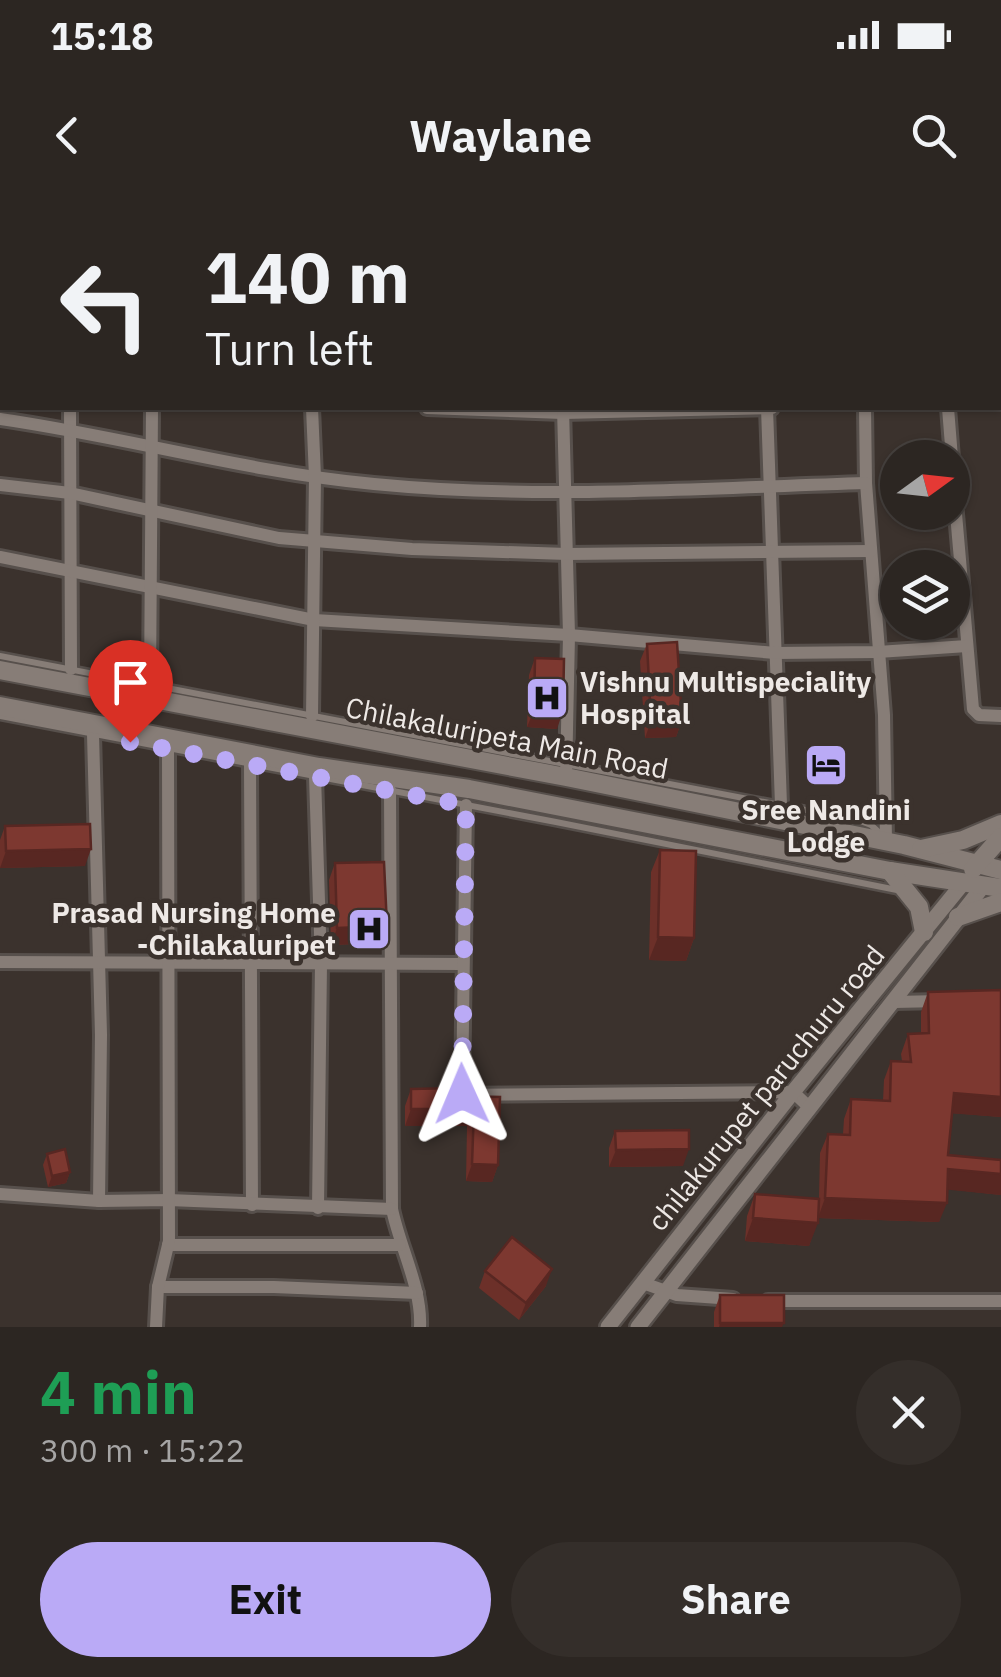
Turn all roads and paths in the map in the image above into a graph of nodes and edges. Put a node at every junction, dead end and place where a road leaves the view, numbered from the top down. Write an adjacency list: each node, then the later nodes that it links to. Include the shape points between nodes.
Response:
1 (70, 410): 9 (street)
2 (152, 410): 11 (street)
3 (312, 410): 12 (street)
4 (563, 410): 16 (street)
5 (769, 410): 15 (street)
6 (865, 410): 13 (street)
7 (948, 410): 10 (street)
8 (0, 419): 9 (street)
9 (70, 429): 11 (street); 17 (street)
10 (951, 440)
11 (153, 449): 12 (street); 18 (street)
12 (315, 478): 16 (street); 20 (street)
13 (866, 483): 15 (street); 22 (street)
14 (0, 485): 17 (street)
15 (770, 486): 16 (street); 21 (street)
16 (565, 492): 23 (street)
17 (70, 493): 18 (street); 25 (street)
18 (152, 511): 20 (street); 26 (street)
19 (957, 530): 29 (street)
20 (312, 541): 23 (street); 27 (street)
21 (772, 551): 22 (street); 23 (street); 31 (street)
22 (871, 551): 30 (street)
23 (567, 554): 28 (street)
24 (0, 557): 25 (street)
25 (70, 571): 26 (street); 33 (street)
26 (151, 589): 27 (street); 35 (street)
27 (314, 620): 28 (street); 38 (street)
28 (569, 635): 31 (street); 43 (street)
29 (967, 646): 30 (street); 39 (street, via 973,710)
30 (878, 652): 31 (street); 50 (street)
31 (775, 653): 47 (street)
32 (0, 656): 33 (lane)
33 (71, 668): 35 (lane)
34 (0, 670): 43 (main road, Chilakaluripeta Main Road)
35 (150, 685): 38 (lane)
36 (0, 706): 52 (main road, Chilakaluripeta Main Road)
37 (0, 716): 40 (lane)
38 (312, 716): 43 (lane)
39 (1001, 716)
40 (94, 734): 41 (lane); 62 (street)
41 (168, 749): 42 (lane); 66 (street)
42 (250, 763): 44 (lane); 63 (street)
43 (567, 772): 47 (lane); 50 (main road, Chilakaluripeta Main Road)
44 (315, 776): 45 (lane); 64 (street)
45 (390, 790): 46 (lane); 61 (street)
46 (466, 805): 55 (lane); 65 (street)
47 (781, 805): 50 (lane, via 858,820)
48 (1001, 824): 51 (main road)
49 (1001, 837): 53 (main road)
50 (888, 842): 51 (main road, Chilakaluripeta Main Road)
51 (921, 850): 53 (main road, Chilakaluripeta Main Road)
52 (890, 871): 54 (main road, Chilakaluripeta Main Road); 55 (main road)
53 (993, 873): 54 (main road, Chilakaluripeta Main Road); 57 (street, chilakurupet paruchuru road)
54 (964, 882): 59 (street, chilakurupet paruchuru road)
55 (910, 892): 59 (main road)
56 (1001, 902): 57 (main road)
57 (966, 914): 58 (street); 68 (street, chilakurupet paruchuru road)
58 (1001, 917)
59 (924, 932): 69 (street, chilakurupet paruchuru road)
60 (0, 962): 62 (street)
61 (392, 962): 64 (street); 65 (street); 72 (street)
62 (99, 964): 66 (street); 77 (street)
63 (251, 964): 64 (street); 66 (street); 78 (street)
64 (321, 964): 79 (street)
65 (462, 964): 70 (street)
66 (170, 965): 76 (street)
67 (962, 1001): 68 (street)
68 (894, 1002): 74 (street, chilakurupet paruchuru road)
69 (793, 1092): 70 (street); 74 (street); 83 (street, chilakurupet paruchuru road)
70 (462, 1094): 71 (street)
71 (426, 1095)
72 (392, 1096): 73 (street); 80 (street)
73 (409, 1096)
74 (809, 1107): 85 (street, chilakurupet paruchuru road)
75 (0, 1194): 77 (street)
76 (169, 1200): 77 (street); 78 (street); 81 (street)
77 (99, 1201)
78 (252, 1204): 79 (street)
79 (318, 1208): 80 (street)
80 (392, 1209): 82 (street)
81 (168, 1244): 82 (street); 84 (street)
82 (400, 1245): 86 (street)
83 (643, 1283): 85 (street); 92 (street, chilakurupet paruchuru road)
84 (158, 1287): 86 (street); 90 (street)
85 (665, 1292): 87 (street); 93 (street, chilakurupet paruchuru road)
86 (417, 1293): 91 (street)
87 (744, 1300)
88 (762, 1301): 89 (street)
89 (1001, 1301)
90 (156, 1327)
91 (420, 1327)
92 (608, 1327)
93 (638, 1327)

